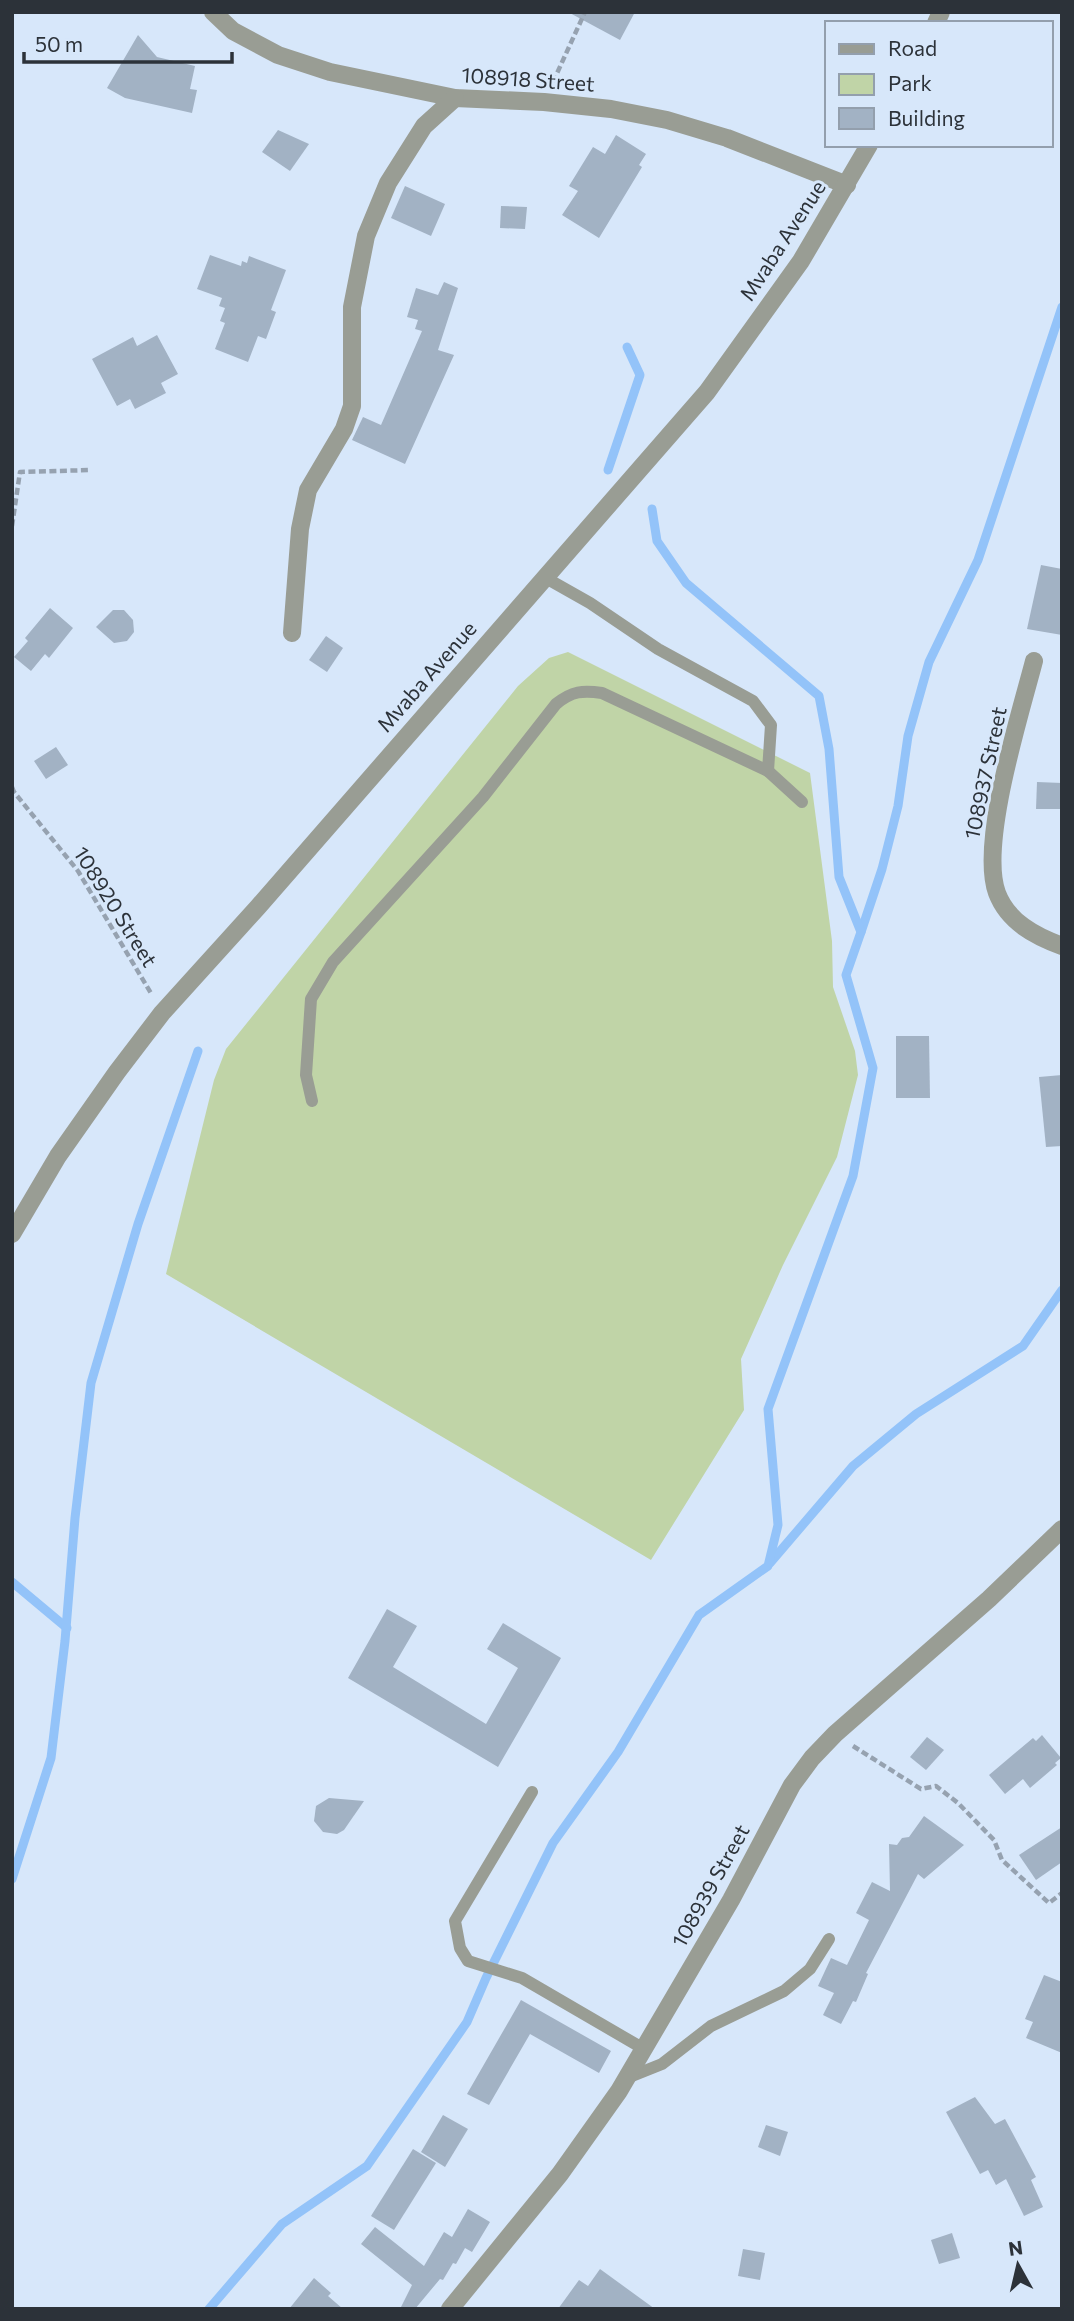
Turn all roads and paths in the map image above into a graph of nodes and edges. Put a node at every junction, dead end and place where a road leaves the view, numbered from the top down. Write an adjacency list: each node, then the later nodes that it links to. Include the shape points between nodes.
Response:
1 (213, 12): 3 (street, 108918 Street, via 233,31 278,55 330,72)
2 (585, 12): 4 (path)
3 (456, 98): 4 (street, 108918 Street); 10 (street, via 424,126 388,183 366,236 352,307 352,406 344,429 308,490 300,529)
4 (544, 102): 6 (street, 108918 Street, via 667,120)
5 (868, 147): 6 (street, Mvaba Avenue)
6 (847, 185): 9 (street, Mvaba Avenue, via 801,261 707,391)
7 (91, 470): 8 (path, via 20,472)
8 (12, 526)
9 (544, 577): 12 (lane, via 658,649 753,701 771,725); 16 (street, Mvaba Avenue)
10 (292, 633)
11 (1034, 661): 15 (street, 108937 Street, via 1000,802 992,874 1007,911 1030,933)
12 (768, 771): 14 (lane); 17 (lane, via 602,693 586,690 567,695 483,797 333,962 311,999 306,1075)
13 (12, 787): 16 (path, 108920 Street, via 78,871)
14 (802, 802)
15 (1062, 946)
16 (162, 1013): 18 (street, Mvaba Avenue, via 58,1156)
17 (312, 1101)
18 (12, 1234)
19 (1062, 1529): 20 (street, 108939 Street)
20 (835, 1734): 22 (path, via 921,1789 936,1786 994,1840 1002,1860 1049,1903); 24 (street, 108939 Street, via 792,1785)
21 (532, 1792): 24 (lane, via 454,1921 460,1948 468,1961 522,1978)
22 (1062, 1894)
23 (829, 1939): 25 (lane, via 810,1969 784,1991 711,2026 662,2064)
24 (644, 2049): 25 (street, 108939 Street)
25 (626, 2078): 26 (street, 108939 Street, via 560,2174)
26 (450, 2309)

